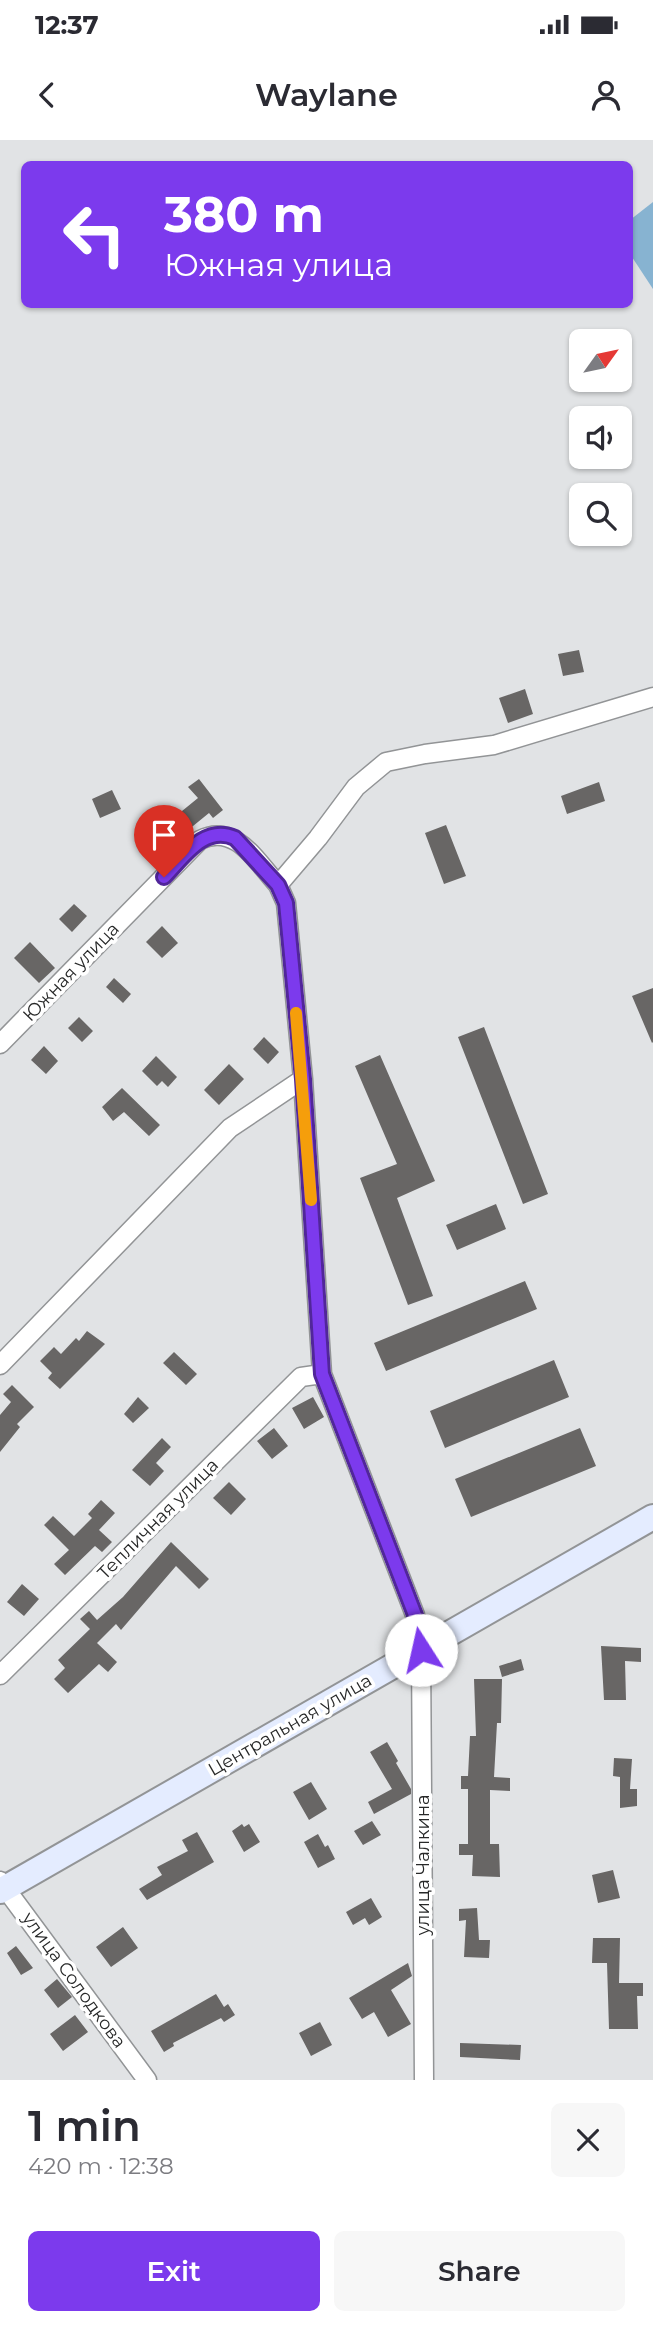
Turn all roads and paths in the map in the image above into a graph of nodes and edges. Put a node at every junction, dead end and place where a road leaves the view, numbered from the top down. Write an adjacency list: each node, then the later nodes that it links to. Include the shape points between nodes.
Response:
1 (653, 697): 2 (street, via 494,745 386,762 356,787)
2 (278, 885): 3 (street, Южная улица, via 235,838 210,835); 4 (street, улица Чалкина, via 286,903)
3 (0, 1044)
4 (303, 1079): 5 (street, via 230,1128); 6 (street, улица Чалкина)
5 (0, 1365)
6 (322, 1374): 8 (street, улица Чалкина, via 415,1615); 9 (street, Тепличная улица, via 301,1377)
7 (653, 1517): 8 (street, Центральная улица)
8 (421, 1650): 10 (street, Центральная улица); 12 (street, улица Чалкина)
9 (0, 1675)
10 (2, 1887): 11 (street, улица Солодкова)
11 (147, 2080)
12 (424, 2080)

